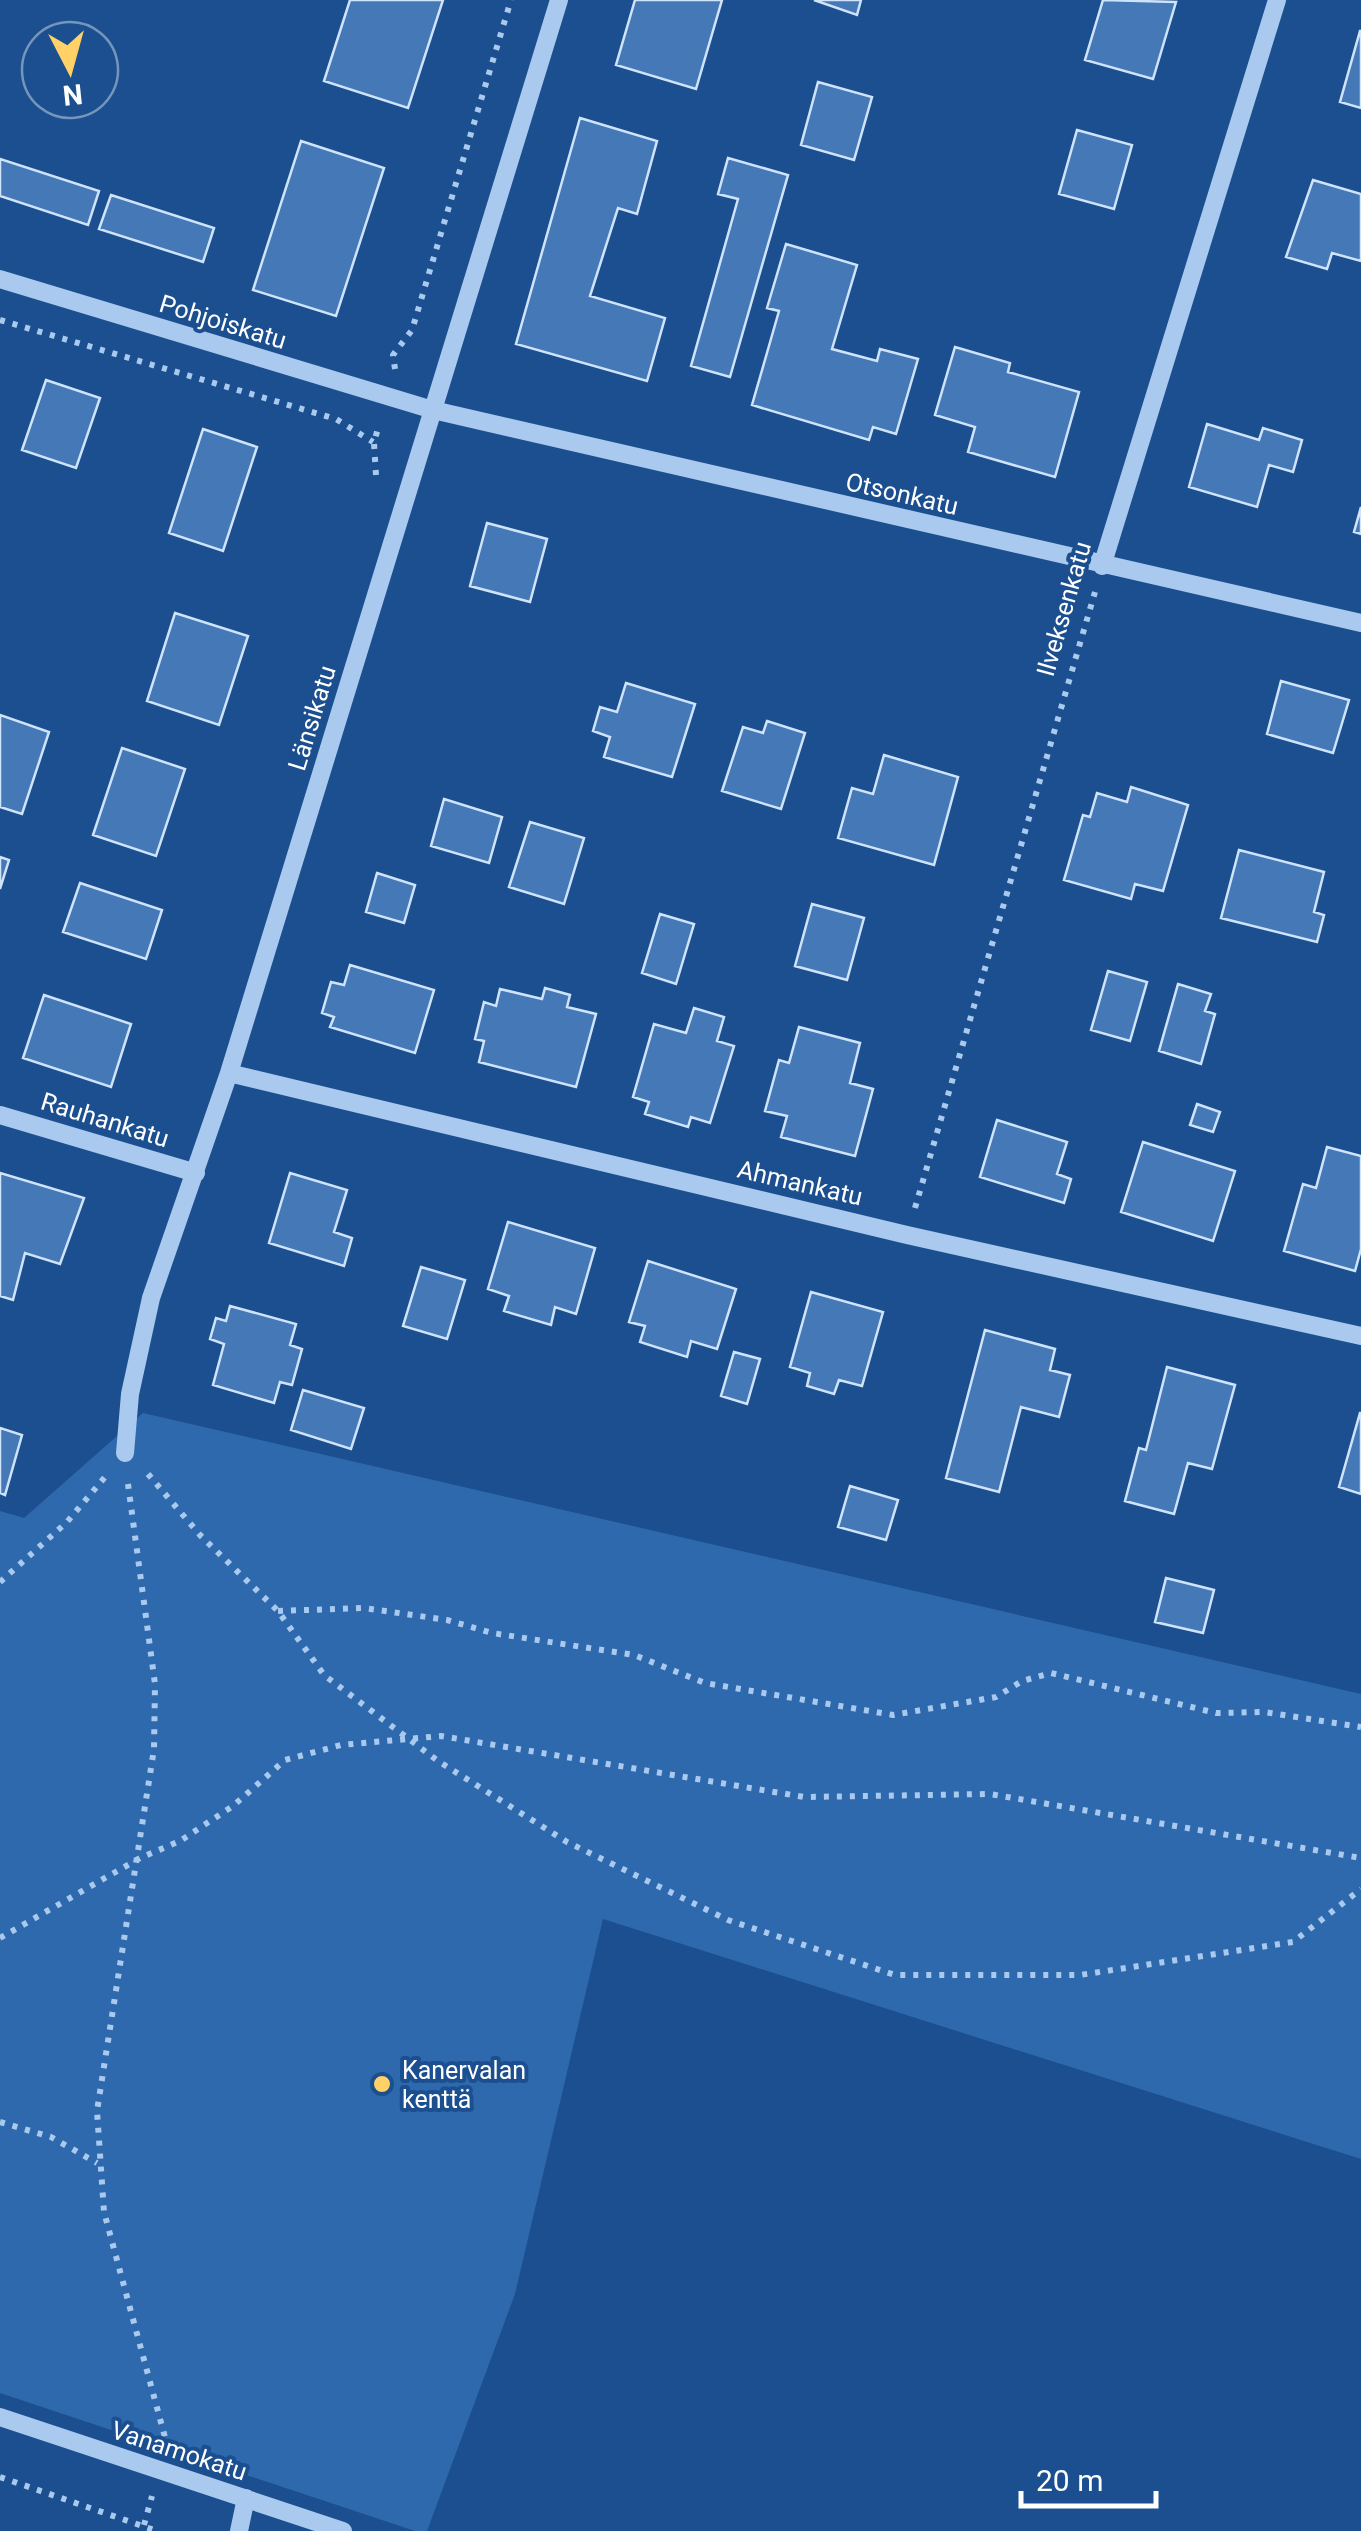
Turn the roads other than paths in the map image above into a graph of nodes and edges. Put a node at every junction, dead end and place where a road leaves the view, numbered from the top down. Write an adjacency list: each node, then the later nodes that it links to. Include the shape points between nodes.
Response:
1 (558, 0): 4 (street, Länsikatu)
2 (1276, 0): 5 (street, Ilveksenkatu)
3 (0, 279): 4 (street, Pohjoiskatu)
4 (433, 410): 5 (street, Otsonkatu); 7 (street, Länsikatu)
5 (1102, 566): 6 (street, Otsonkatu)
6 (1361, 623)
7 (229, 1073): 9 (street, Länsikatu); 10 (street, Ahmankatu)
8 (0, 1114): 9 (street, Rauhankatu)
9 (196, 1173): 11 (street, Länsikatu, via 148,1311)
10 (1361, 1336)
11 (125, 1452)
12 (0, 2417): 13 (street, Vanamokatu)
13 (246, 2498): 14 (street); 15 (street, Vanamokatu)
14 (239, 2531)
15 (342, 2531)

